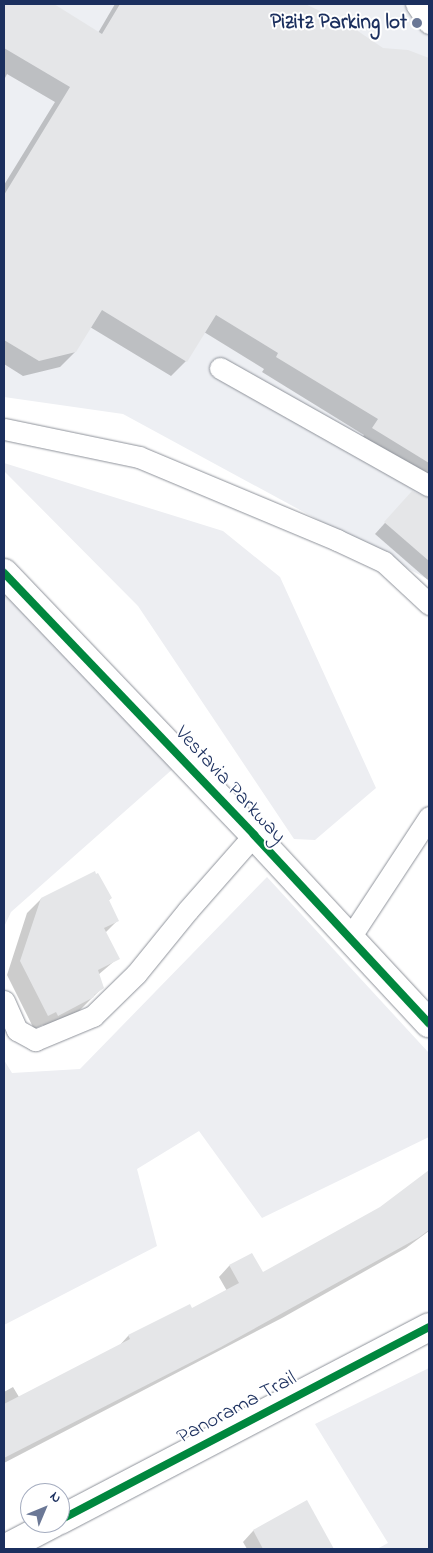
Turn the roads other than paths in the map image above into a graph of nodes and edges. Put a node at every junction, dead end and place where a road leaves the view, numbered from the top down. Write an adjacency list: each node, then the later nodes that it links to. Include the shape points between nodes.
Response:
1 (416, 4): 2 (lane)
2 (429, 23)
3 (220, 368): 5 (lane)
4 (4, 429): 7 (lane, via 139,457 384,562)
5 (429, 486)
6 (4, 573): 9 (street, Vestavia Parkway)
7 (429, 604)
8 (429, 816): 10 (lane)
9 (254, 835): 10 (street, Vestavia Parkway); 11 (lane, via 136,974 93,1016 35,1040 18,1030)
10 (349, 939): 12 (street, Vestavia Parkway)
11 (4, 1001)
12 (429, 1023)
13 (429, 1327): 14 (street, Panorama Trail)
14 (70, 1515)
15 (35, 1533): 16 (street)
16 (4, 1549)

